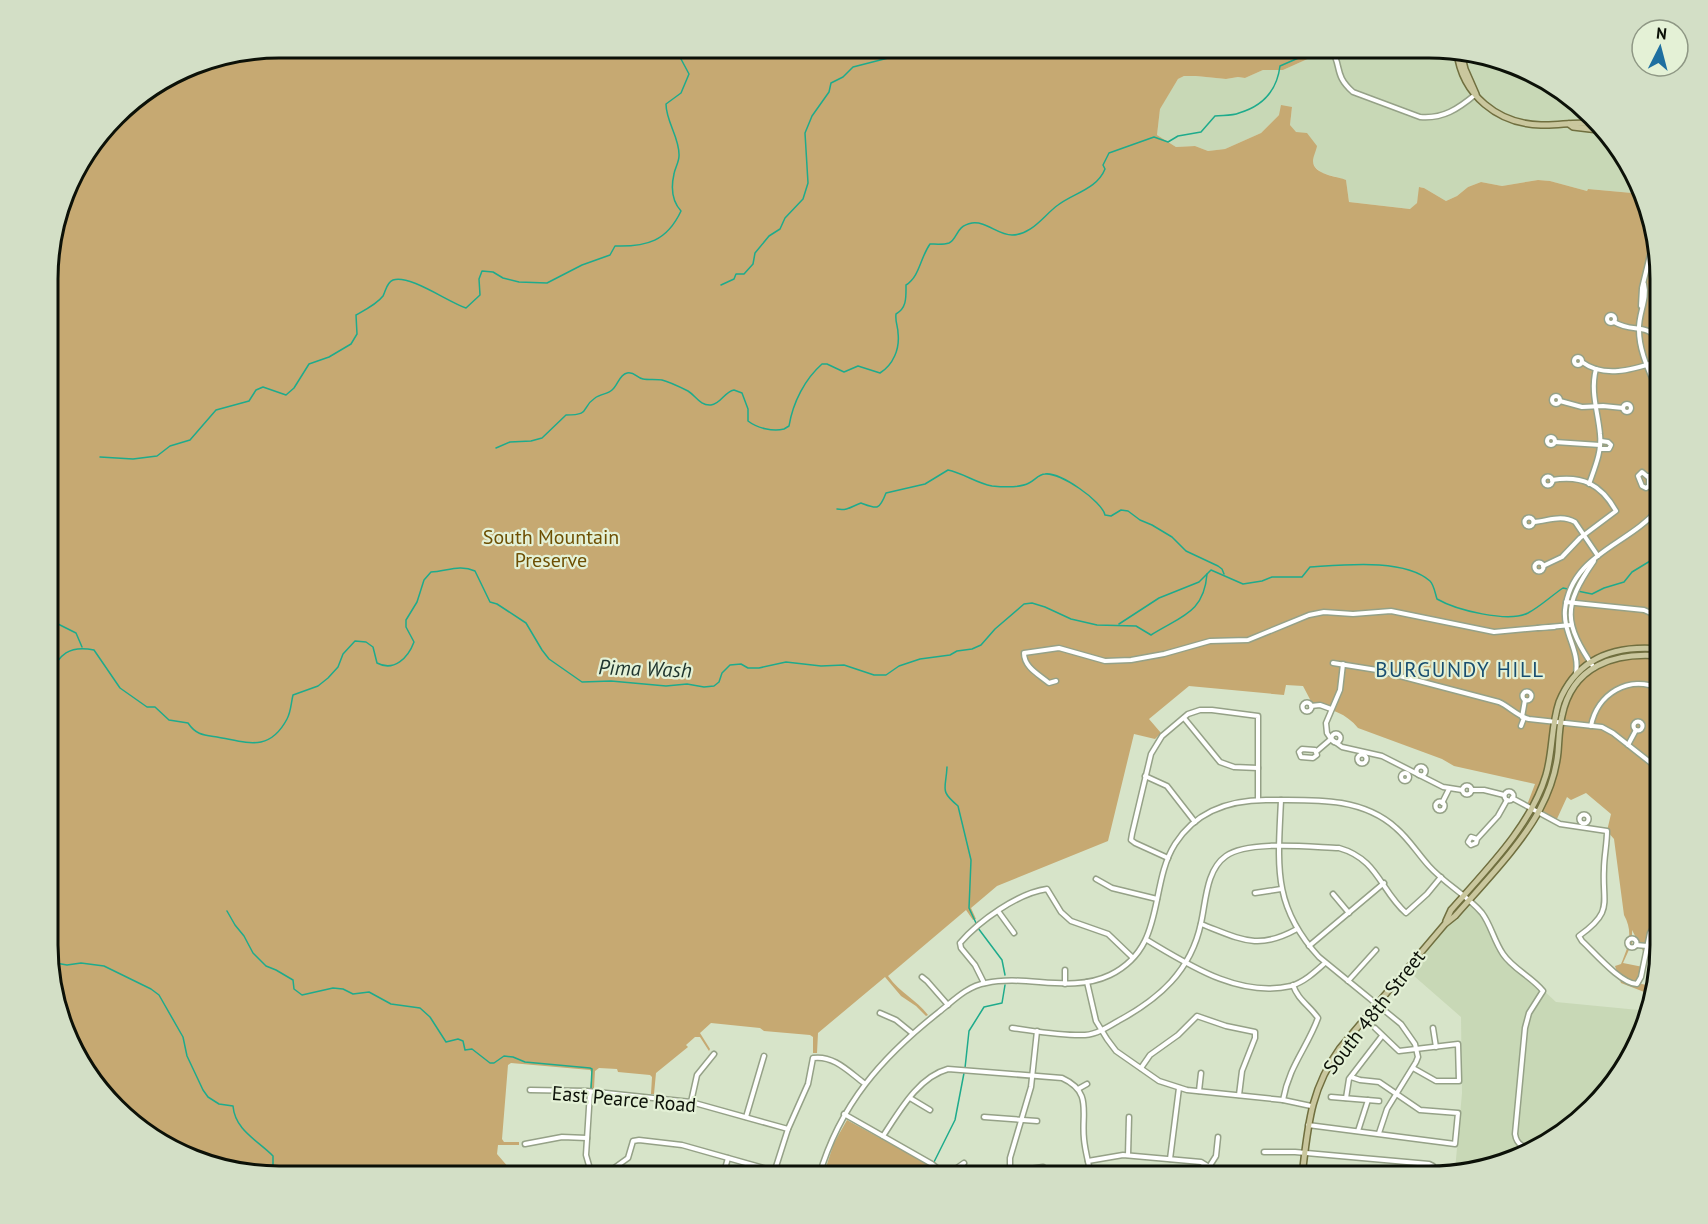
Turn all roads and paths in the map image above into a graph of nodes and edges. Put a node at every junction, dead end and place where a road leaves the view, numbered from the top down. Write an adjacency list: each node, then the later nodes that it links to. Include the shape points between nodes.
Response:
1 (1334, 58): 4 (street, via 1337,71 1353,92 1420,117 1447,114)
2 (1459, 60): 4 (main road, via 1468,87)
3 (1463, 61): 4 (main road)
4 (1476, 94): 6 (main road, via 1513,120)
5 (1585, 123): 6 (main road)
6 (1569, 124): 7 (main road)
7 (1591, 129)
8 (1649, 262): 10 (street)
9 (1614, 322): 10 (street)
10 (1639, 329): 11 (street); 14 (street)
11 (1650, 332)
12 (1582, 362): 15 (street)
13 (1650, 364): 14 (street)
14 (1647, 365): 15 (street, via 1626,370); 16 (street)
15 (1596, 369): 18 (street)
16 (1650, 373)
17 (1560, 401): 18 (street)
18 (1594, 406): 19 (street); 21 (street)
19 (1623, 408)
20 (1556, 442): 21 (street)
21 (1600, 445): 23 (street)
22 (1552, 480): 23 (street, via 1572,478)
23 (1589, 484): 26 (street, via 1601,490 1616,511)
24 (1650, 516): 27 (street)
25 (1533, 522): 26 (street, via 1566,518 1575,522)
26 (1584, 535): 27 (street); 28 (street, via 1562,557)
27 (1598, 556): 29 (street); 29 (street, via 1584,566 1573,583)
28 (1543, 566)
29 (1573, 593): 30 (street)
30 (1569, 602): 31 (street); 32 (street)
31 (1650, 613)
32 (1568, 625): 33 (street); 38 (street); 40 (street, via 1494,632 1391,611 1324,612 1248,640 1210,642 1131,660 1105,661 1059,648 1024,652 1029,667 1049,683)
33 (1568, 635): 38 (street); 39 (street, via 1577,658)
34 (1650, 648): 38 (main road, via 1622,649)
35 (1650, 656): 38 (main road, via 1623,656)
36 (1333, 663): 37 (street)
37 (1343, 664): 44 (street, via 1340,690); 46 (street, via 1498,702)
38 (1590, 667): 39 (main road, South 48th Street); 47 (main road, South 48th Street, via 1569,696)
39 (1576, 674): 47 (main road, South 48th Street, via 1562,694)
40 (1056, 681)
41 (1650, 687): 49 (street, via 1638,684 1615,690 1598,705)
42 (1525, 700): 46 (street)
43 (1311, 706): 44 (street)
44 (1331, 709): 51 (street, via 1326,723)
45 (1184, 718): 55 (street, via 1220,762); 55 (street, via 1206,710 1258,716); 56 (street, via 1156,743)
46 (1523, 718): 47 (street); 48 (street)
47 (1557, 722): 49 (street); 63 (main road, South 48th Street); 63 (main road, South 48th Street, via 1557,763 1548,792)
48 (1521, 726)
49 (1591, 726): 52 (street, via 1608,730)
50 (1636, 730): 52 (street)
51 (1332, 740): 53 (street); 57 (street, via 1342,747 1382,756)
52 (1628, 745): 54 (street)
53 (1317, 751): 53 (street, via 1303,749 1299,754 1315,758)
54 (1650, 763)
55 (1258, 768): 60 (street)
56 (1146, 776): 64 (street, via 1167,786); 67 (street, via 1131,840)
57 (1449, 789): 58 (street, via 1462,790 1468,786 1471,790); 62 (street)
58 (1504, 795): 59 (street); 59 (street, via 1511,792)
59 (1510, 799): 63 (street); 65 (street)
60 (1258, 800): 61 (street); 64 (street, via 1225,804)
61 (1281, 800): 66 (street); 68 (street, via 1346,804 1376,814 1404,835)
62 (1442, 803)
63 (1536, 809): 74 (main road, South 48th Street); 85 (street, via 1560,824 1607,831 1605,907 1579,936 1581,940 1610,969 1635,985 1641,977)
64 (1195, 822): 67 (street, via 1182,834)
65 (1477, 839)
66 (1279, 847): 70 (street, via 1347,850 1363,859); 71 (street); 78 (street, via 1254,846 1224,857 1212,875)
67 (1168, 858): 75 (street)
68 (1441, 877): 70 (street, via 1406,913); 74 (street)
69 (1096, 879): 75 (street, via 1112,888)
70 (1384, 883): 77 (street)
71 (1281, 889): 72 (street); 79 (street)
72 (1255, 893)
73 (1333, 894): 77 (street)
74 (1466, 898): 97 (main road, South 48th Street, via 1451,910 1445,924); 148 (street, via 1487,921 1504,956 1543,991 1525,1028 1515,1134)
75 (1157, 899): 82 (street)
76 (998, 911): 80 (street); 87 (street, via 1047,889 1071,921 1108,934); 94 (street, via 960,943)
77 (1349, 913): 84 (street)
78 (1201, 924): 79 (street, via 1243,940 1263,942 1282,938); 88 (street)
79 (1297, 928): 84 (street)
80 (1014, 933)
81 (1650, 933): 85 (street)
82 (1147, 940): 87 (street); 88 (street)
83 (1636, 945): 85 (street)
84 (1309, 946): 89 (street)
85 (1647, 946)
86 (1376, 950): 92 (street)
87 (1132, 957): 93 (street, via 1110,975)
88 (1185, 963): 96 (street, via 1251,987); 103 (street, via 1170,985 1142,1008)
89 (1325, 963): 92 (street); 96 (street)
90 (1065, 970): 95 (street)
91 (922, 977): 98 (street)
92 (1348, 981): 97 (street)
93 (1087, 982): 95 (street); 103 (street)
94 (984, 983): 95 (street); 98 (street, via 963,992)
95 (1065, 984)
96 (1293, 985): 128 (street, via 1296,996 1318,1018 1294,1063)
97 (1377, 1004): 108 (street, via 1401,1024); 132 (main road, South 48th Street, via 1333,1058)
98 (948, 1005): 105 (street)
99 (880, 1013): 105 (street)
100 (1012, 1028): 104 (street)
101 (1375, 1028): 106 (street)
102 (1433, 1028): 107 (street)
103 (1101, 1030): 104 (street, via 1086,1035); 111 (street, via 1116,1051)
104 (1037, 1031): 114 (street)
105 (912, 1033): 116 (street)
106 (1382, 1036): 108 (street, via 1399,1051); 115 (street)
107 (1436, 1047): 108 (street); 112 (street, via 1458,1044 1459,1081 1436,1081)
108 (1417, 1049): 112 (street)
109 (714, 1054): 131 (street, via 697,1075)
110 (764, 1056): 136 (street)
111 (1140, 1068): 118 (street); 124 (street, via 1197,1016 1255,1032)
112 (1413, 1068): 123 (street)
113 (1201, 1074): 121 (street)
114 (1032, 1075): 119 (street, via 1062,1078); 126 (street, via 948,1069 938,1072); 138 (street)
115 (1351, 1077): 123 (street, via 1379,1082); 127 (street)
116 (864, 1083): 134 (street); 141 (street, via 836,1061 813,1058 808,1084)
117 (1087, 1084): 119 (street)
118 (1179, 1088): 121 (street); 153 (street)
119 (1078, 1089): 154 (street, via 1084,1107 1083,1138)
120 (530, 1090): 122 (street, East Pearce Road)
121 (1199, 1091): 124 (street)
122 (591, 1092): 131 (street, East Pearce Road); 145 (street)
123 (1396, 1094): 143 (street); 143 (street, via 1420,1110 1458,1113 1455,1144)
124 (1239, 1095): 128 (street)
125 (1331, 1097): 127 (street)
126 (910, 1098): 133 (street); 144 (street)
127 (1346, 1098): 129 (street)
128 (1283, 1100): 132 (street)
129 (1368, 1100): 130 (street); 142 (street)
130 (1379, 1101)
131 (691, 1102): 136 (street, East Pearce Road)
132 (1311, 1106): 140 (main road, South 48th Street)
133 (930, 1110)
134 (844, 1114): 144 (street); 161 (street)
135 (1130, 1116): 151 (street)
136 (746, 1117): 141 (street, East Pearce Road)
137 (984, 1117): 138 (street)
138 (1022, 1119): 139 (street); 164 (street)
139 (1037, 1120)
140 (1308, 1125): 142 (street); 150 (main road, South 48th Street)
141 (788, 1129): 160 (street)
142 (1358, 1131): 143 (street)
143 (1379, 1133)
144 (883, 1136): 162 (street)
145 (586, 1137): 147 (street); 156 (street)
146 (1218, 1137): 167 (street, via 1216,1156)
147 (525, 1144)
148 (1521, 1145)
149 (1264, 1152): 150 (street)
150 (1305, 1153): 168 (main road, South 48th Street); 169 (street)
151 (1128, 1155): 153 (street); 154 (street)
152 (728, 1158): 157 (street, via 682,1145 633,1141 628,1158); 158 (street); 159 (street)
153 (1170, 1159): 166 (street)
154 (1088, 1161): 165 (street)
155 (964, 1162): 163 (street)
156 (589, 1166)
157 (617, 1166)
158 (726, 1166)
159 (752, 1166)
160 (775, 1166)
161 (822, 1166)
162 (934, 1166)
163 (959, 1166)
164 (1010, 1166)
165 (1089, 1166)
166 (1207, 1166)
167 (1210, 1166)
168 (1303, 1166)
169 (1431, 1166)

